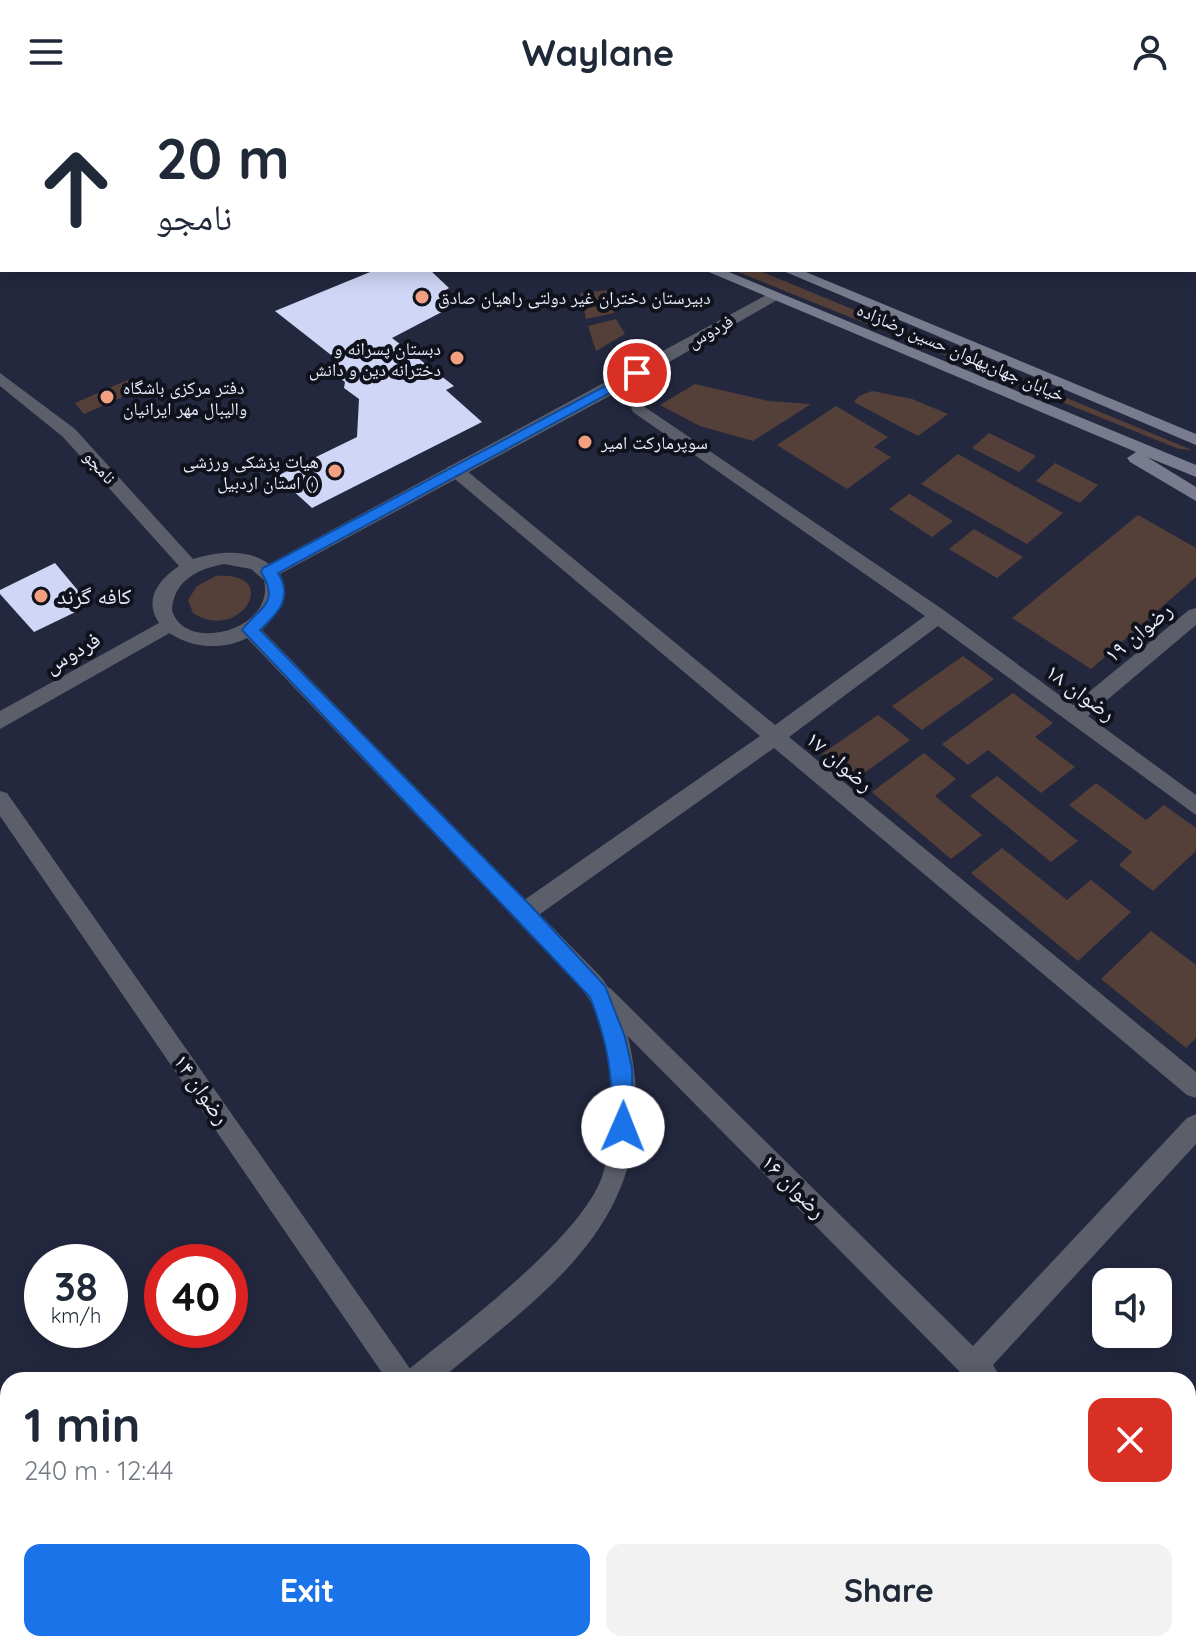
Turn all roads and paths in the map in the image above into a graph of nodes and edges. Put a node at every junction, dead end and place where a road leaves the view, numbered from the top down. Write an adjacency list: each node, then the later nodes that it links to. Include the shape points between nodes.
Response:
1 (716, 272): 3 (main road, خیابان جهان‌پهلوان حسین رضا‌زاده)
2 (793, 272): 5 (main road, خیابان جهان‌پهلوان حسین رضا‌زاده)
3 (772, 297): 7 (main road, خیابان جهان‌پهلوان حسین رضا‌زاده); 10 (street, فردوس)
4 (0, 378): 13 (street, نامجو, via 69,433)
5 (1103, 401): 8 (main road); 9 (main road, خیابان جهان‌پهلوان حسین رضا‌زاده)
6 (639, 408): 16 (street, رضوان ۱۸)
7 (1084, 426): 11 (main road, خیابان جهان‌پهلوان حسین رضا‌زاده); 12 (main road)
8 (1196, 426)
9 (1196, 440)
10 (455, 470): 14 (street, فردوس); 21 (street, رضوان ۱۷)
11 (1196, 471)
12 (1196, 495)
13 (190, 567): 14 (street, via 242,559); 17 (street, via 161,601)
14 (269, 572): 18 (street, via 276,582 273,608)
15 (1196, 615): 19 (street, رضوان ۱۹)
16 (938, 616): 19 (street, رضوان ۱۸); 21 (street)
17 (168, 625): 18 (street, via 188,636 214,640); 20 (street, فردوس)
18 (250, 630): 24 (street)
19 (1074, 716): 23 (street, رضوان ۱۸)
20 (0, 721)
21 (774, 737): 24 (street); 26 (street, رضوان ۱۷)
22 (0, 799): 28 (street, رضوان ۱۴)
23 (1196, 806)
24 (525, 912): 25 (street)
25 (598, 992): 29 (street, via 624,1083 619,1153 606,1197 542,1272); 30 (street, رضوان ۱۶)
26 (1196, 1087)
27 (1196, 1126): 31 (street)
28 (398, 1372)
29 (427, 1372)
30 (980, 1372)
31 (982, 1372)

